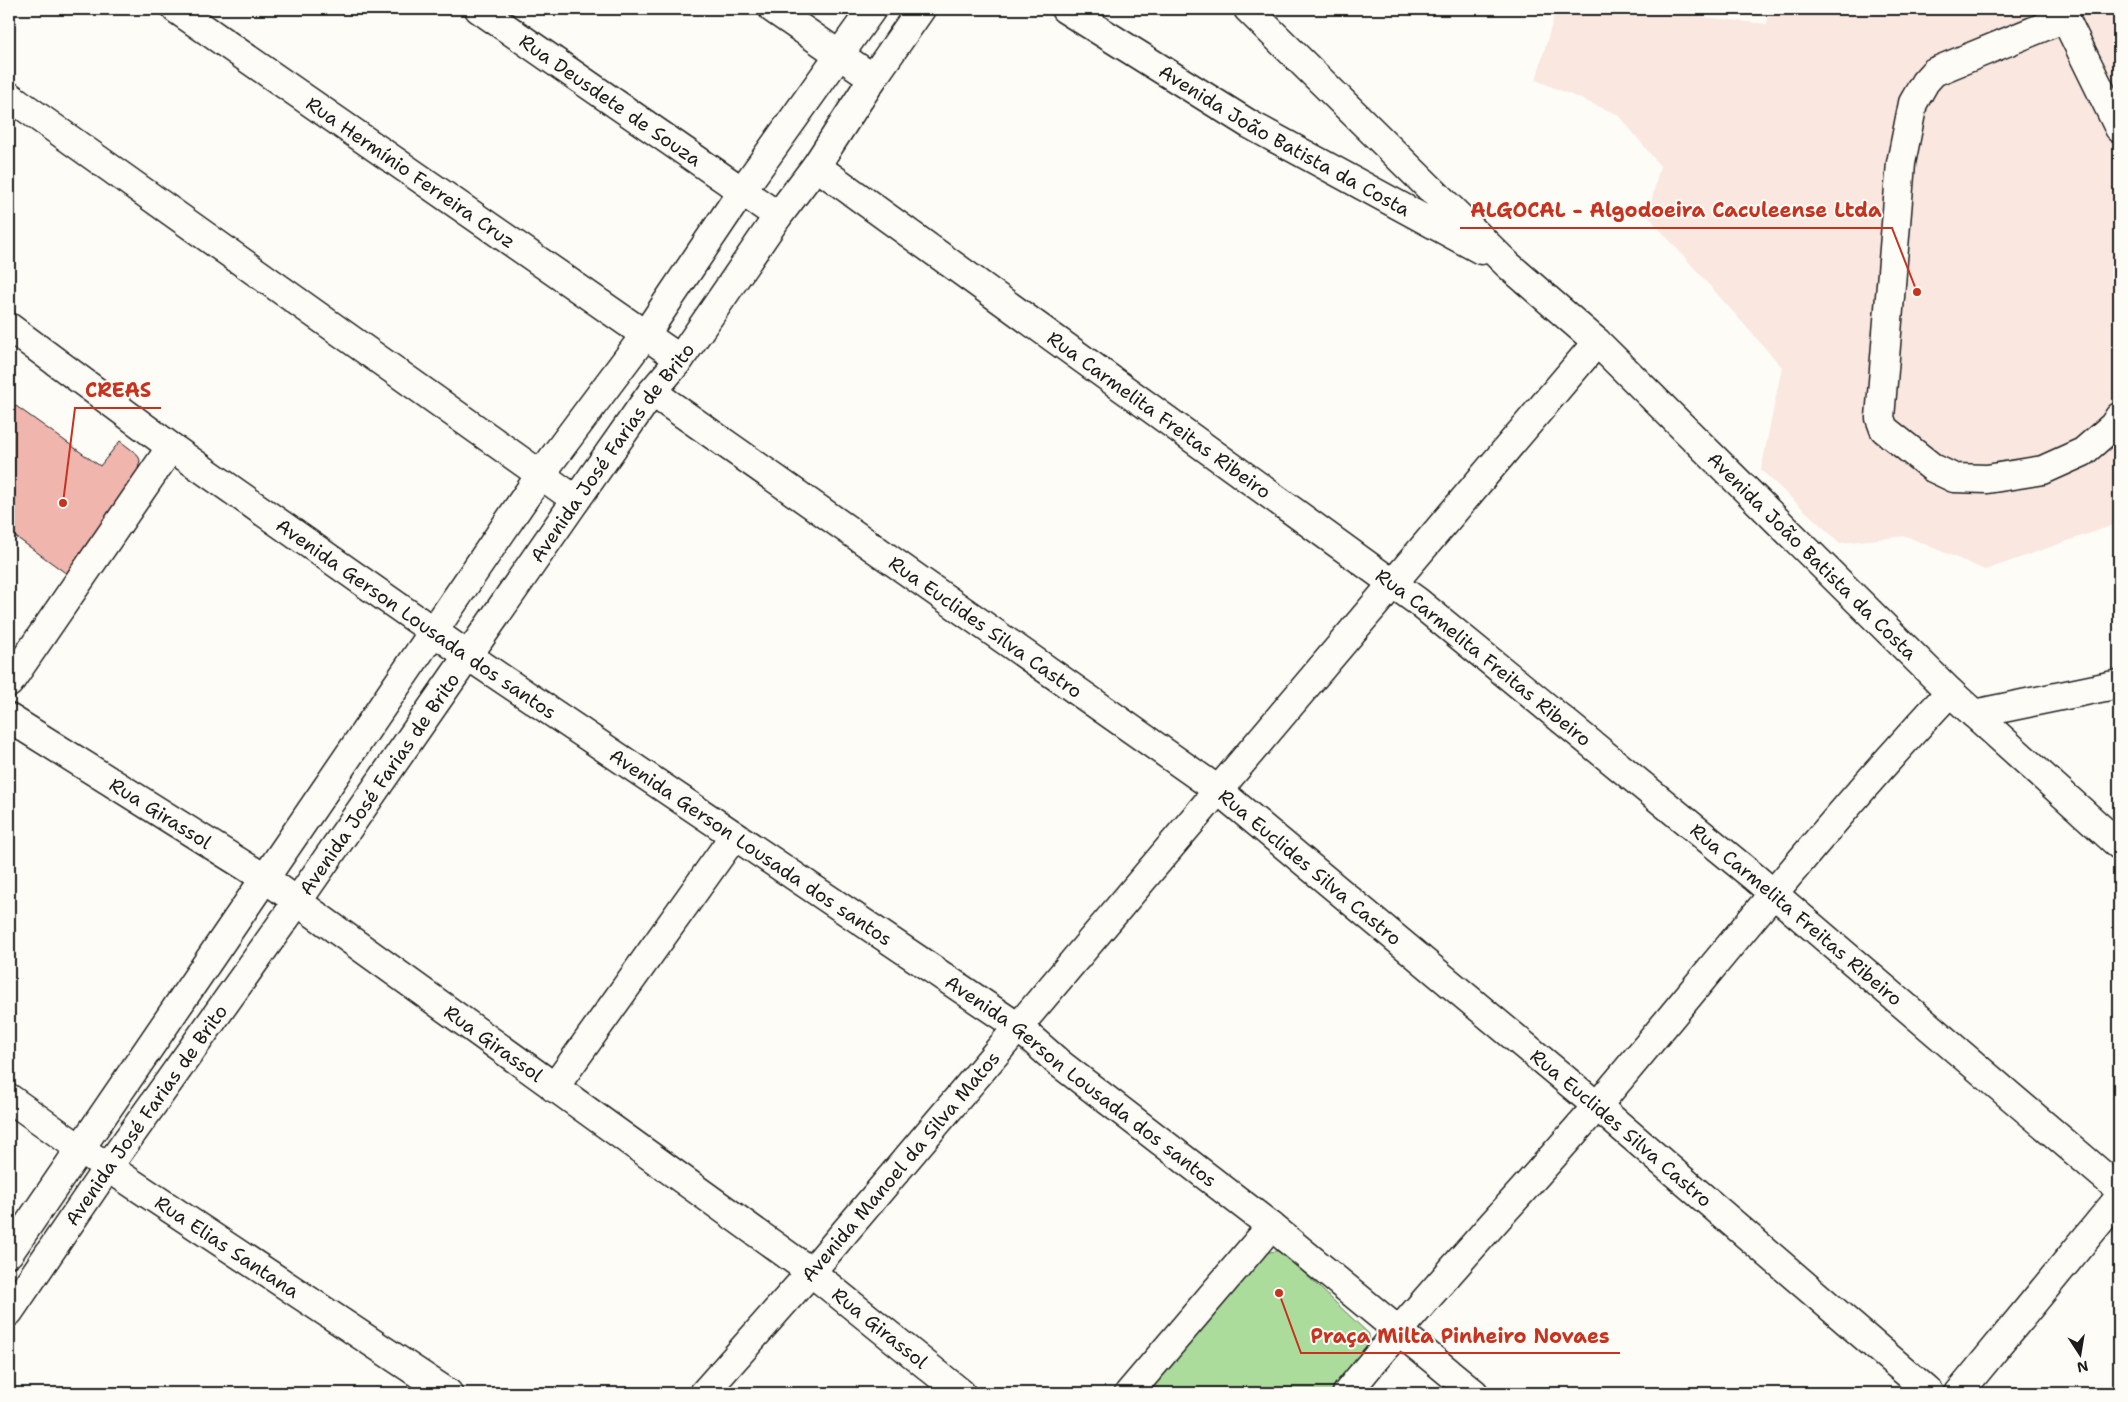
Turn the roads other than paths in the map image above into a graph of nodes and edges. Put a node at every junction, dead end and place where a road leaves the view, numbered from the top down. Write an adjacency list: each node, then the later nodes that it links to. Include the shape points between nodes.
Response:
1 (176, 9): 18 (street, Rua Hermínio Ferreira Cruz)
2 (479, 9): 14 (street, Rua Deusdete de Souza)
3 (773, 9): 9 (street)
4 (872, 9): 9 (street, Avenida José Farias de Brito)
5 (921, 9): 10 (street, Avenida José Farias de Brito)
6 (1065, 9): 16 (street, Avenida João Batista da Costa, via 1249,124)
7 (1248, 9): 16 (street, Avenida João Batista da Costa)
8 (2066, 14): 12 (street); 22 (street, via 1934,72 1924,82 1913,103 1901,163 1880,418 1884,429 1933,468 1954,478 1987,479 2043,470 2083,452)
9 (840, 56): 10 (street); 14 (street, Avenida José Farias de Brito)
10 (872, 78): 13 (street, Avenida José Farias de Brito)
11 (9, 96): 24 (street)
12 (2119, 128)
13 (816, 166): 15 (street, Avenida José Farias de Brito); 26 (street, Rua Carmelita Freitas Ribeiro)
14 (742, 191): 15 (street, Rua Deusdete de Souza); 18 (street, Avenida José Farias de Brito)
15 (778, 216): 20 (street, Avenida José Farias de Brito)
16 (1508, 265): 19 (street, Avenida João Batista da Costa)
17 (9, 327): 23 (street, Avenida Gerson Lousada dos santos)
18 (645, 335): 20 (street, Rua Hermínio Ferreira Cruz); 24 (street, Avenida José Farias de Brito)
19 (1597, 342): 26 (street, Avenida Manoel da Silva Matos); 31 (street, Avenida João Batista da Costa)
20 (680, 360): 21 (street, Avenida José Farias de Brito)
21 (652, 392): 25 (street, Avenida José Farias de Brito); 34 (street, Rua Euclides Silva Castro)
22 (2119, 417)
23 (172, 447): 27 (street, Avenida Gerson Lousada dos santos); 29 (street)
24 (541, 474): 25 (street); 27 (street, Avenida José Farias de Brito)
25 (576, 500): 28 (street, Avenida José Farias de Brito)
26 (1393, 583): 34 (street, Avenida Manoel da Silva Matos); 38 (street, Rua Carmelita Freitas Ribeiro)
27 (434, 632): 28 (street, Avenida Gerson Lousada dos santos); 37 (street, Avenida José Farias de Brito)
28 (467, 655): 35 (street, Avenida Gerson Lousada dos santos); 39 (street, Avenida José Farias de Brito)
29 (9, 683)
30 (2119, 684): 32 (street)
31 (1950, 692): 32 (street, Avenida João Batista da Costa); 38 (street)
32 (1974, 714): 36 (street, Avenida João Batista da Costa)
33 (9, 718): 37 (street, Rua Girassol)
34 (1218, 790): 40 (street, Avenida Manoel da Silva Matos); 43 (street, Rua Euclides Silva Castro)
35 (734, 836): 40 (street, Avenida Gerson Lousada dos santos); 41 (street)
36 (2119, 845)
37 (266, 879): 39 (street, Rua Girassol); 44 (street, Avenida José Farias de Brito)
38 (1772, 893): 43 (street); 46 (street, Rua Carmelita Freitas Ribeiro)
39 (297, 902): 41 (street, Rua Girassol); 45 (street, Avenida José Farias de Brito)
40 (1018, 1027): 48 (street, Avenida Gerson Lousada dos santos, via 1059,1063); 50 (street, Avenida Manoel da Silva Matos)
41 (554, 1088): 50 (street, Rua Girassol)
42 (9, 1098): 44 (street, Rua Elias Santana)
43 (1596, 1106): 52 (street); 59 (street, Rua Euclides Silva Castro)
44 (79, 1148): 45 (street, Rua Elias Santana); 49 (street, Avenida José Farias de Brito)
45 (108, 1167): 51 (street, Avenida José Farias de Brito); 53 (street, Rua Elias Santana)
46 (2119, 1189)
47 (2119, 1198): 60 (street)
48 (1271, 1226): 52 (street, Avenida Gerson Lousada dos santos); 56 (street)
49 (9, 1253)
50 (811, 1272): 54 (street, Avenida Manoel da Silva Matos); 55 (street, Rua Girassol)
51 (9, 1312)
52 (1399, 1329): 57 (street); 58 (street, Avenida Gerson Lousada dos santos)
53 (448, 1393)
54 (704, 1393)
55 (961, 1393)
56 (1129, 1393)
57 (1347, 1393)
58 (1474, 1393)
59 (1930, 1393)
60 (1959, 1393)

